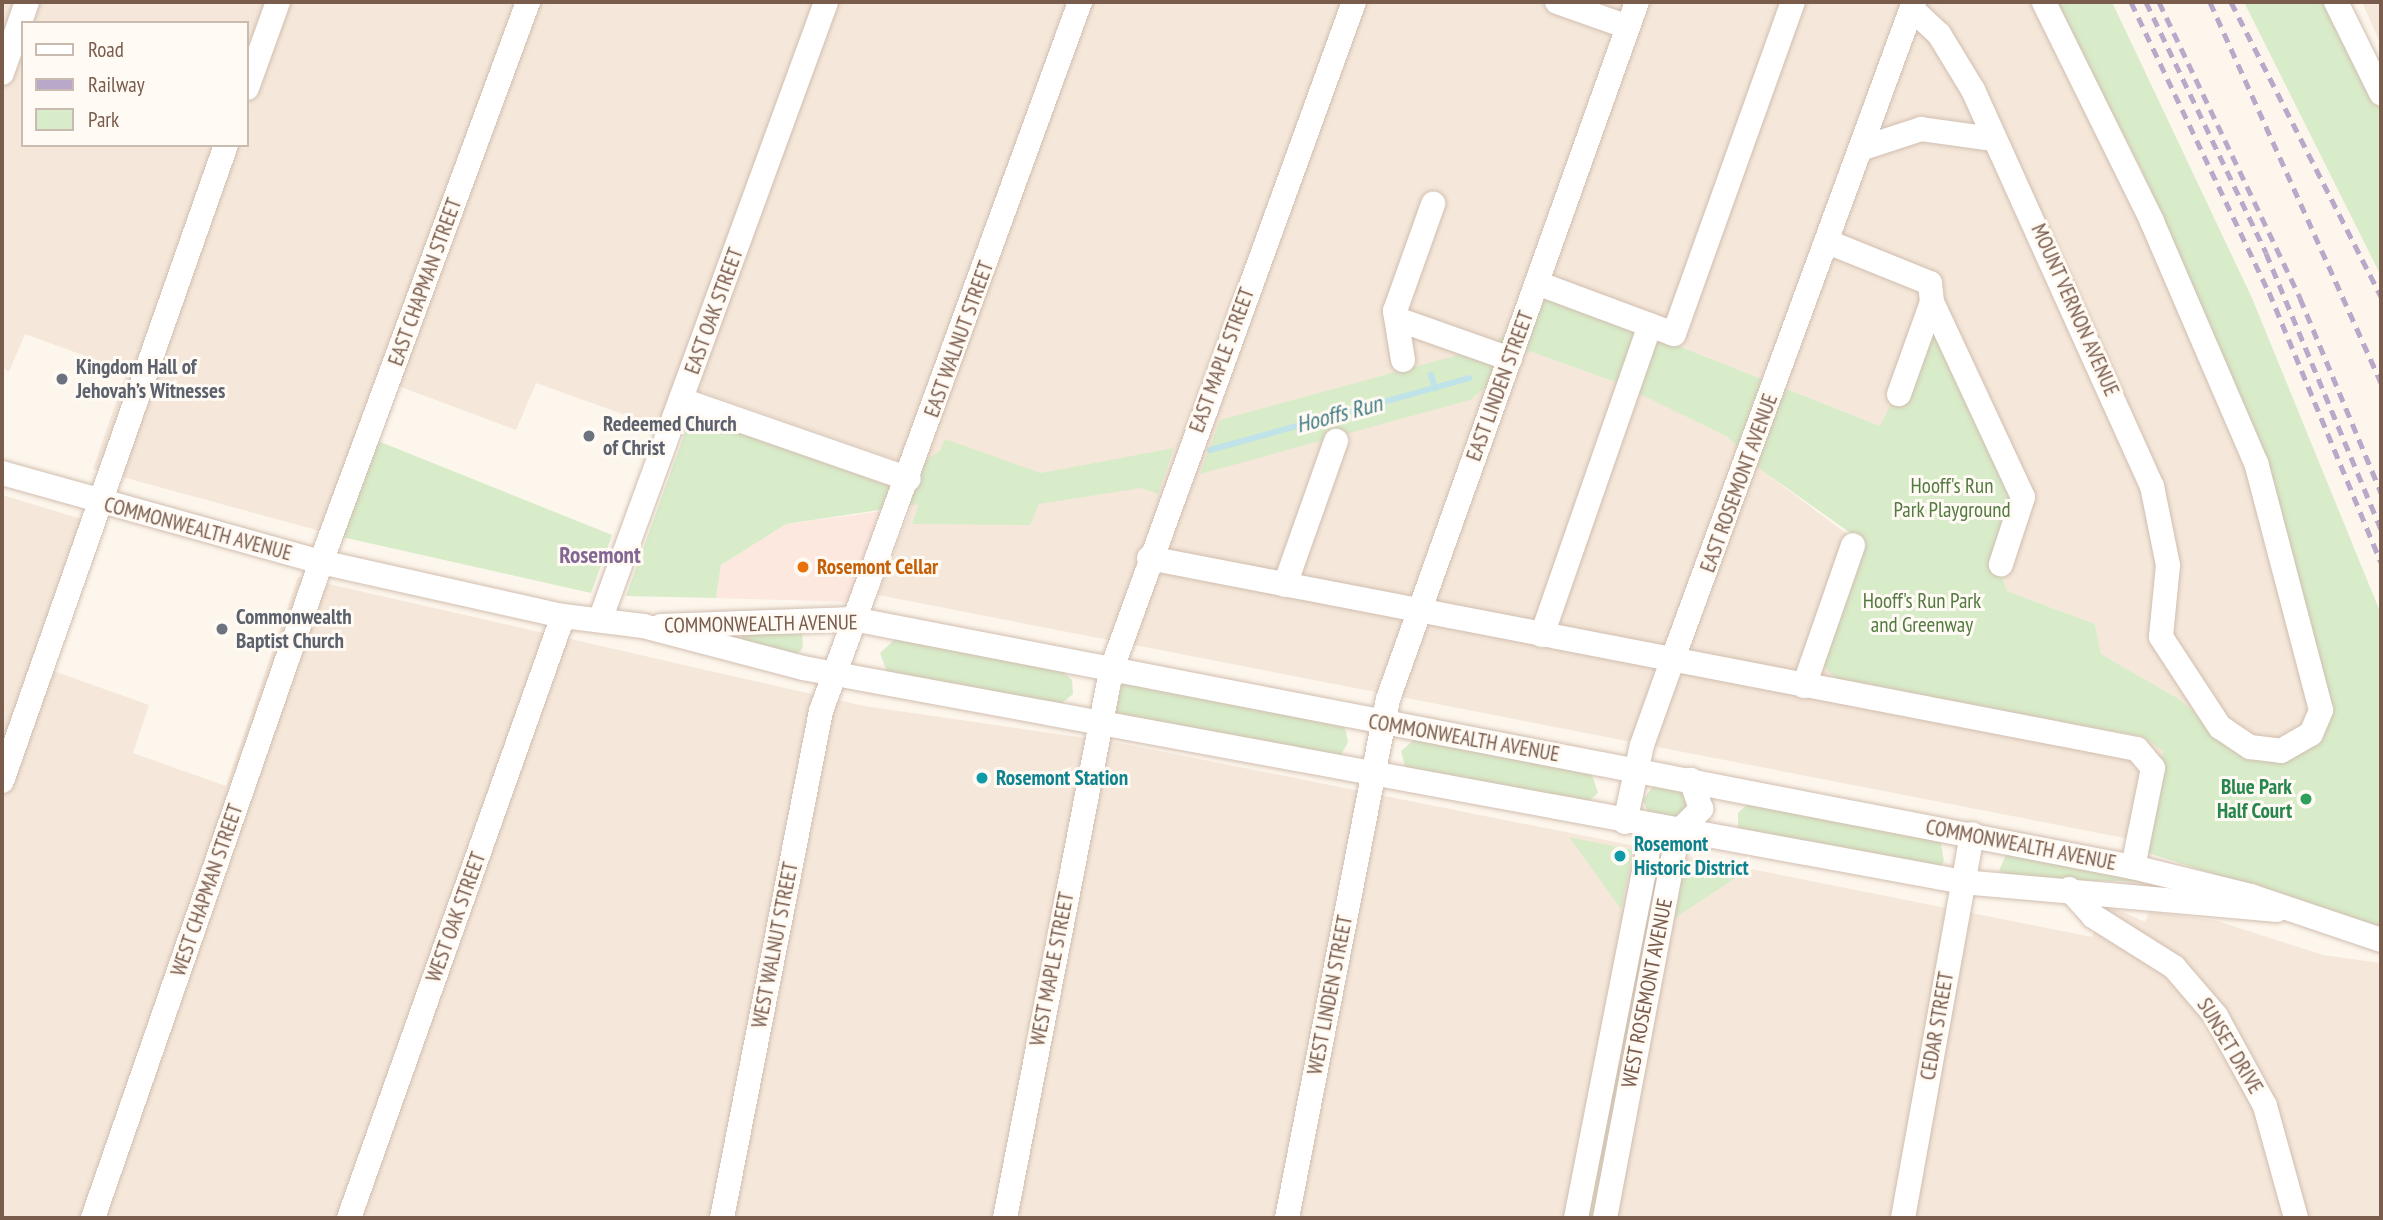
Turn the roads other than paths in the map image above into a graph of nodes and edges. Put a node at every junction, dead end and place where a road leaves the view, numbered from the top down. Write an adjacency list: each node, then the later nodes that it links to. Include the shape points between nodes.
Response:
1 (27, 2): 14 (street)
2 (278, 2): 15 (street)
3 (528, 2): 36 (street, EAST CHAPMAN STREET)
4 (826, 2): 29 (street, EAST OAK STREET)
5 (1080, 2): 32 (street, EAST WALNUT STREET)
6 (1354, 2): 35 (street, EAST MAPLE STREET)
7 (1557, 2): 13 (street)
8 (1637, 2): 13 (street, EAST LINDEN STREET)
9 (1793, 2): 25 (street, via 1674,334)
10 (2044, 2): 17 (street, MOUNT VERNON AVENUE, via 2152,221 2256,463 2320,701 2318,727 2281,751 2239,742 2212,719 2161,637 2168,565 2152,486 2043,235)
11 (2336, 2): 16 (street)
12 (1913, 5): 17 (street, MOUNT VERNON AVENUE, via 1939,34); 19 (street, EAST ROSEMONT AVENUE)
13 (1628, 27): 22 (street, EAST LINDEN STREET)
14 (2, 73)
15 (248, 85)
16 (2381, 93)
17 (1992, 139): 19 (street, via 1921,129)
18 (225, 147): 33 (street)
19 (1863, 148): 21 (street, EAST ROSEMONT AVENUE)
20 (1433, 204): 24 (street)
21 (1828, 242): 23 (street, via 1920,276 1930,283); 45 (street, EAST ROSEMONT AVENUE)
22 (1537, 283): 25 (street); 26 (street, EAST LINDEN STREET)
23 (1933, 302): 28 (street); 37 (street, via 2023,497)
24 (1396, 319): 26 (street); 27 (street)
25 (1650, 325): 44 (street)
26 (1510, 359): 39 (street, EAST LINDEN STREET)
27 (1403, 360)
28 (1899, 394)
29 (682, 400): 32 (street); 42 (street, EAST OAK STREET)
30 (1336, 441): 38 (street)
31 (2, 473): 33 (street, COMMONWEALTH AVENUE)
32 (909, 479): 41 (street, EAST WALNUT STREET)
33 (98, 502): 36 (street, COMMONWEALTH AVENUE); 54 (street)
34 (1853, 545): 48 (street)
35 (1149, 558): 38 (street); 46 (street, EAST MAPLE STREET)
36 (321, 562): 40 (street, COMMONWEALTH AVENUE); 64 (street, WEST CHAPMAN STREET)
37 (2001, 564)
38 (1285, 585): 39 (street)
39 (1420, 610): 44 (street); 50 (street, EAST LINDEN STREET)
40 (563, 616): 42 (street, COMMONWEALTH AVENUE); 65 (street, WEST OAK STREET)
41 (853, 619): 43 (street, COMMONWEALTH AVENUE); 46 (street, COMMONWEALTH AVENUE); 47 (street, EAST WALNUT STREET)
42 (600, 620): 43 (street, COMMONWEALTH AVENUE)
43 (643, 626): 47 (street, COMMONWEALTH AVENUE)
44 (1542, 635): 45 (street)
45 (1672, 660): 48 (street); 51 (street, EAST ROSEMONT AVENUE)
46 (1111, 671): 49 (street, EAST MAPLE STREET); 50 (street, COMMONWEALTH AVENUE)
47 (833, 673): 49 (street, COMMONWEALTH AVENUE); 66 (street, WEST WALNUT STREET, via 817,726)
48 (1804, 686): 59 (street, via 2142,751 2152,774)
49 (1099, 721): 52 (street, COMMONWEALTH AVENUE); 67 (street, WEST MAPLE STREET)
50 (1382, 724): 51 (street, COMMONWEALTH AVENUE); 52 (street, EAST LINDEN STREET)
51 (1637, 769): 53 (street, COMMONWEALTH AVENUE); 55 (street, EAST ROSEMONT AVENUE)
52 (1373, 773): 55 (street, COMMONWEALTH AVENUE); 68 (street, WEST LINDEN STREET)
53 (1691, 780): 57 (street, via 1702,809); 58 (street, COMMONWEALTH AVENUE)
54 (2, 781)
55 (1625, 822): 56 (street, COMMONWEALTH AVENUE)
56 (1653, 827): 57 (street, COMMONWEALTH AVENUE); 69 (street, WEST ROSEMONT AVENUE)
57 (1678, 832): 60 (street, COMMONWEALTH AVENUE); 70 (street, WEST ROSEMONT AVENUE)
58 (1972, 834): 59 (street, COMMONWEALTH AVENUE); 60 (street, CEDAR STREET)
59 (2133, 867): 62 (street, COMMONWEALTH AVENUE, via 2252,896)
60 (1962, 882): 61 (street, COMMONWEALTH AVENUE); 71 (street, CEDAR STREET)
61 (2069, 889): 62 (street, COMMONWEALTH AVENUE); 72 (street, SUNSET DRIVE, via 2093,916 2174,967 2216,1016 2265,1107)
62 (2277, 910): 63 (street, COMMONWEALTH AVENUE)
63 (2381, 940)
64 (93, 1218)
65 (349, 1218)
66 (722, 1218)
67 (1005, 1218)
68 (1287, 1218)
69 (1576, 1218)
70 (1605, 1218)
71 (1903, 1218)
72 (2296, 1218)

